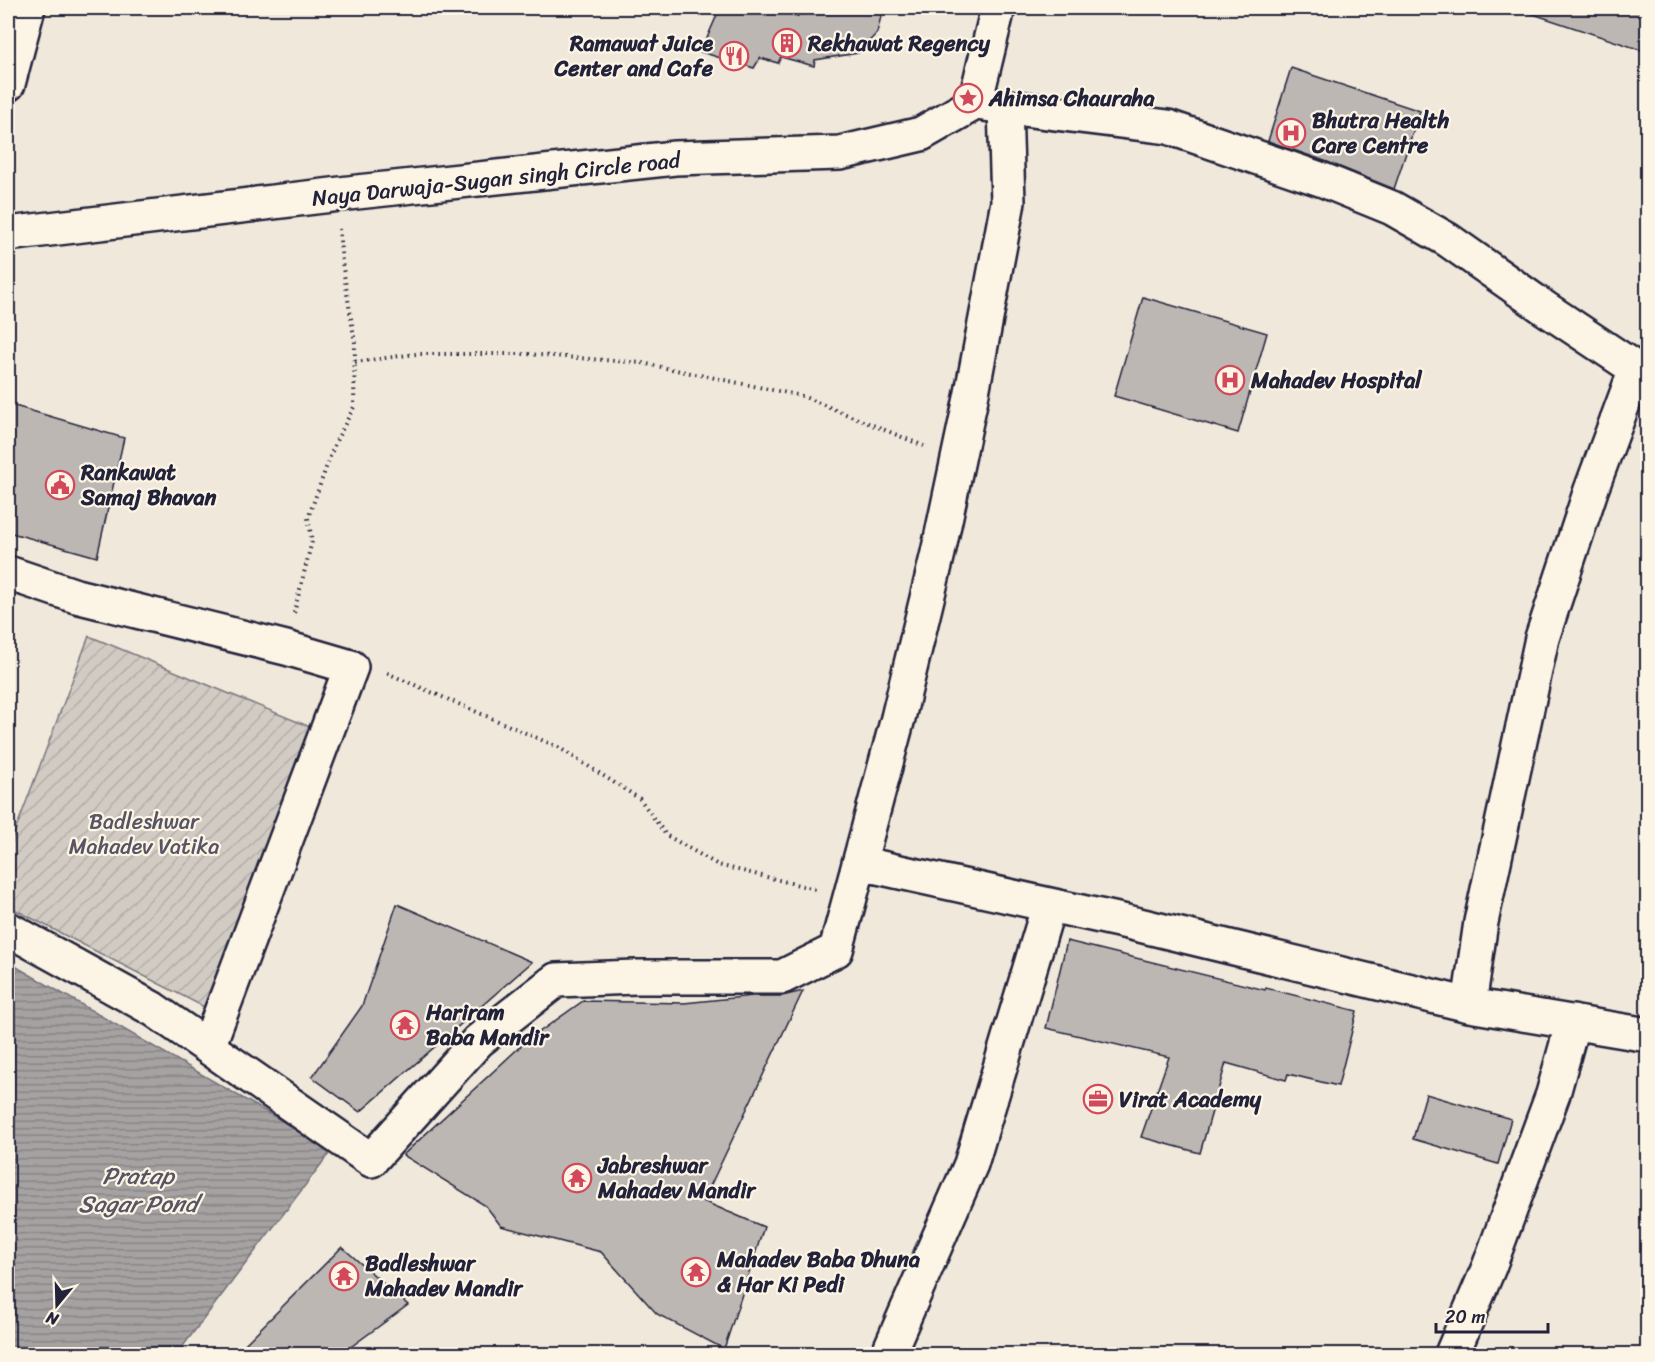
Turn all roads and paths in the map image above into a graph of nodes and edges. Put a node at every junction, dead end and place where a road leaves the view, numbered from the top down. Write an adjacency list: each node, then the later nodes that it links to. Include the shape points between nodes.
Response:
1 (28, 8): 3 (street)
2 (998, 8): 4 (street)
3 (8, 84)
4 (990, 105): 5 (street, Naya Darwaja-Sugan singh Circle road, via 921,134 840,153 675,159); 8 (street, via 1168,127 1392,208 1448,240); 9 (street, via 1008,202)
5 (336, 195): 6 (street, Naya Darwaja-Sugan singh Circle road); 7 (path)
6 (8, 234)
7 (355, 362): 9 (path, via 416,354 527,354 642,363 802,396); 11 (path, via 354,408 335,443 308,518 312,541)
8 (1642, 373): 17 (street, via 1592,490 1542,638 1481,922)
9 (957, 462): 13 (street, via 938,553)
10 (8, 573): 11 (street, via 76,596)
11 (286, 648): 12 (street)
12 (351, 667): 14 (path, via 381,671 558,747 640,799 666,835 718,865); 20 (street)
13 (859, 863): 14 (street); 15 (street)
14 (849, 901): 20 (street, via 836,950 782,977 556,980 478,1041 371,1160)
15 (1048, 905): 17 (street); 21 (street, via 970,1164)
16 (8, 929): 20 (street, via 153,1009)
17 (1469, 1005): 18 (street)
18 (1573, 1022): 19 (street); 22 (street, via 1553,1094)
19 (1647, 1035)
20 (208, 1047)
21 (888, 1354)
22 (1452, 1354)

